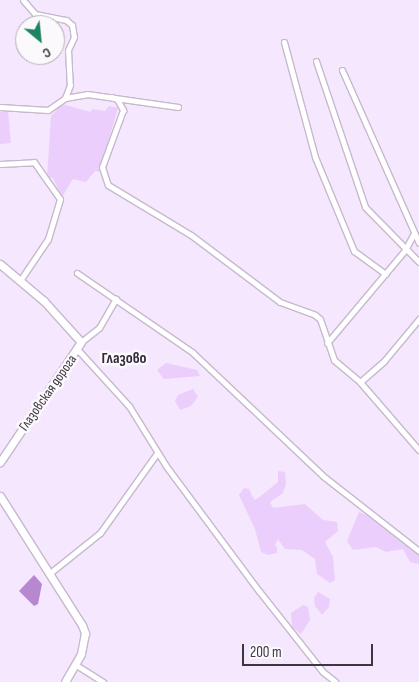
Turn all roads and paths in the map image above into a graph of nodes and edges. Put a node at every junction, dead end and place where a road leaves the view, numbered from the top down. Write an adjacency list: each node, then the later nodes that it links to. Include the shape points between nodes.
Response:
1 (23, 0): 6 (street, via 35,14 66,20 72,25 74,36 68,50 70,85)
2 (284, 42): 16 (street, via 308,136 354,252)
3 (316, 61): 12 (street, via 364,207)
4 (342, 70): 10 (street)
5 (111, 97): 6 (street, via 75,95); 8 (street); 21 (street, via 122,110 102,167 108,185 191,235 280,302 316,315)
6 (65, 98): 7 (street, via 48,110)
7 (0, 107)
8 (178, 107)
9 (0, 164): 17 (street, via 34,162 60,199 48,239)
10 (414, 233): 11 (street); 12 (street)
11 (419, 243)
12 (405, 250): 13 (street); 16 (street)
13 (419, 262)
14 (0, 264): 17 (street, Глазовская дорога)
15 (77, 273): 18 (street)
16 (386, 274): 21 (street)
17 (21, 279): 20 (street, Глазовская дорога)
18 (116, 299): 20 (street, via 99,328); 28 (street, via 192,352 323,476)
19 (419, 319): 23 (street, via 384,361)
20 (81, 342): 22 (street, Глазовская дорога)
21 (327, 343): 23 (street, via 334,360)
22 (78, 350): 25 (street, via 128,406); 26 (street, Глазовская дорога)
23 (360, 382): 24 (street)
24 (419, 450)
25 (157, 453): 29 (street, via 100,533); 33 (street, via 259,591 323,672)
26 (0, 462)
27 (0, 496): 29 (street)
28 (419, 551)
29 (50, 573): 30 (street, via 78,616 85,633)
30 (76, 665): 31 (street); 32 (street)
31 (65, 682)
32 (103, 682)
33 (336, 682)

